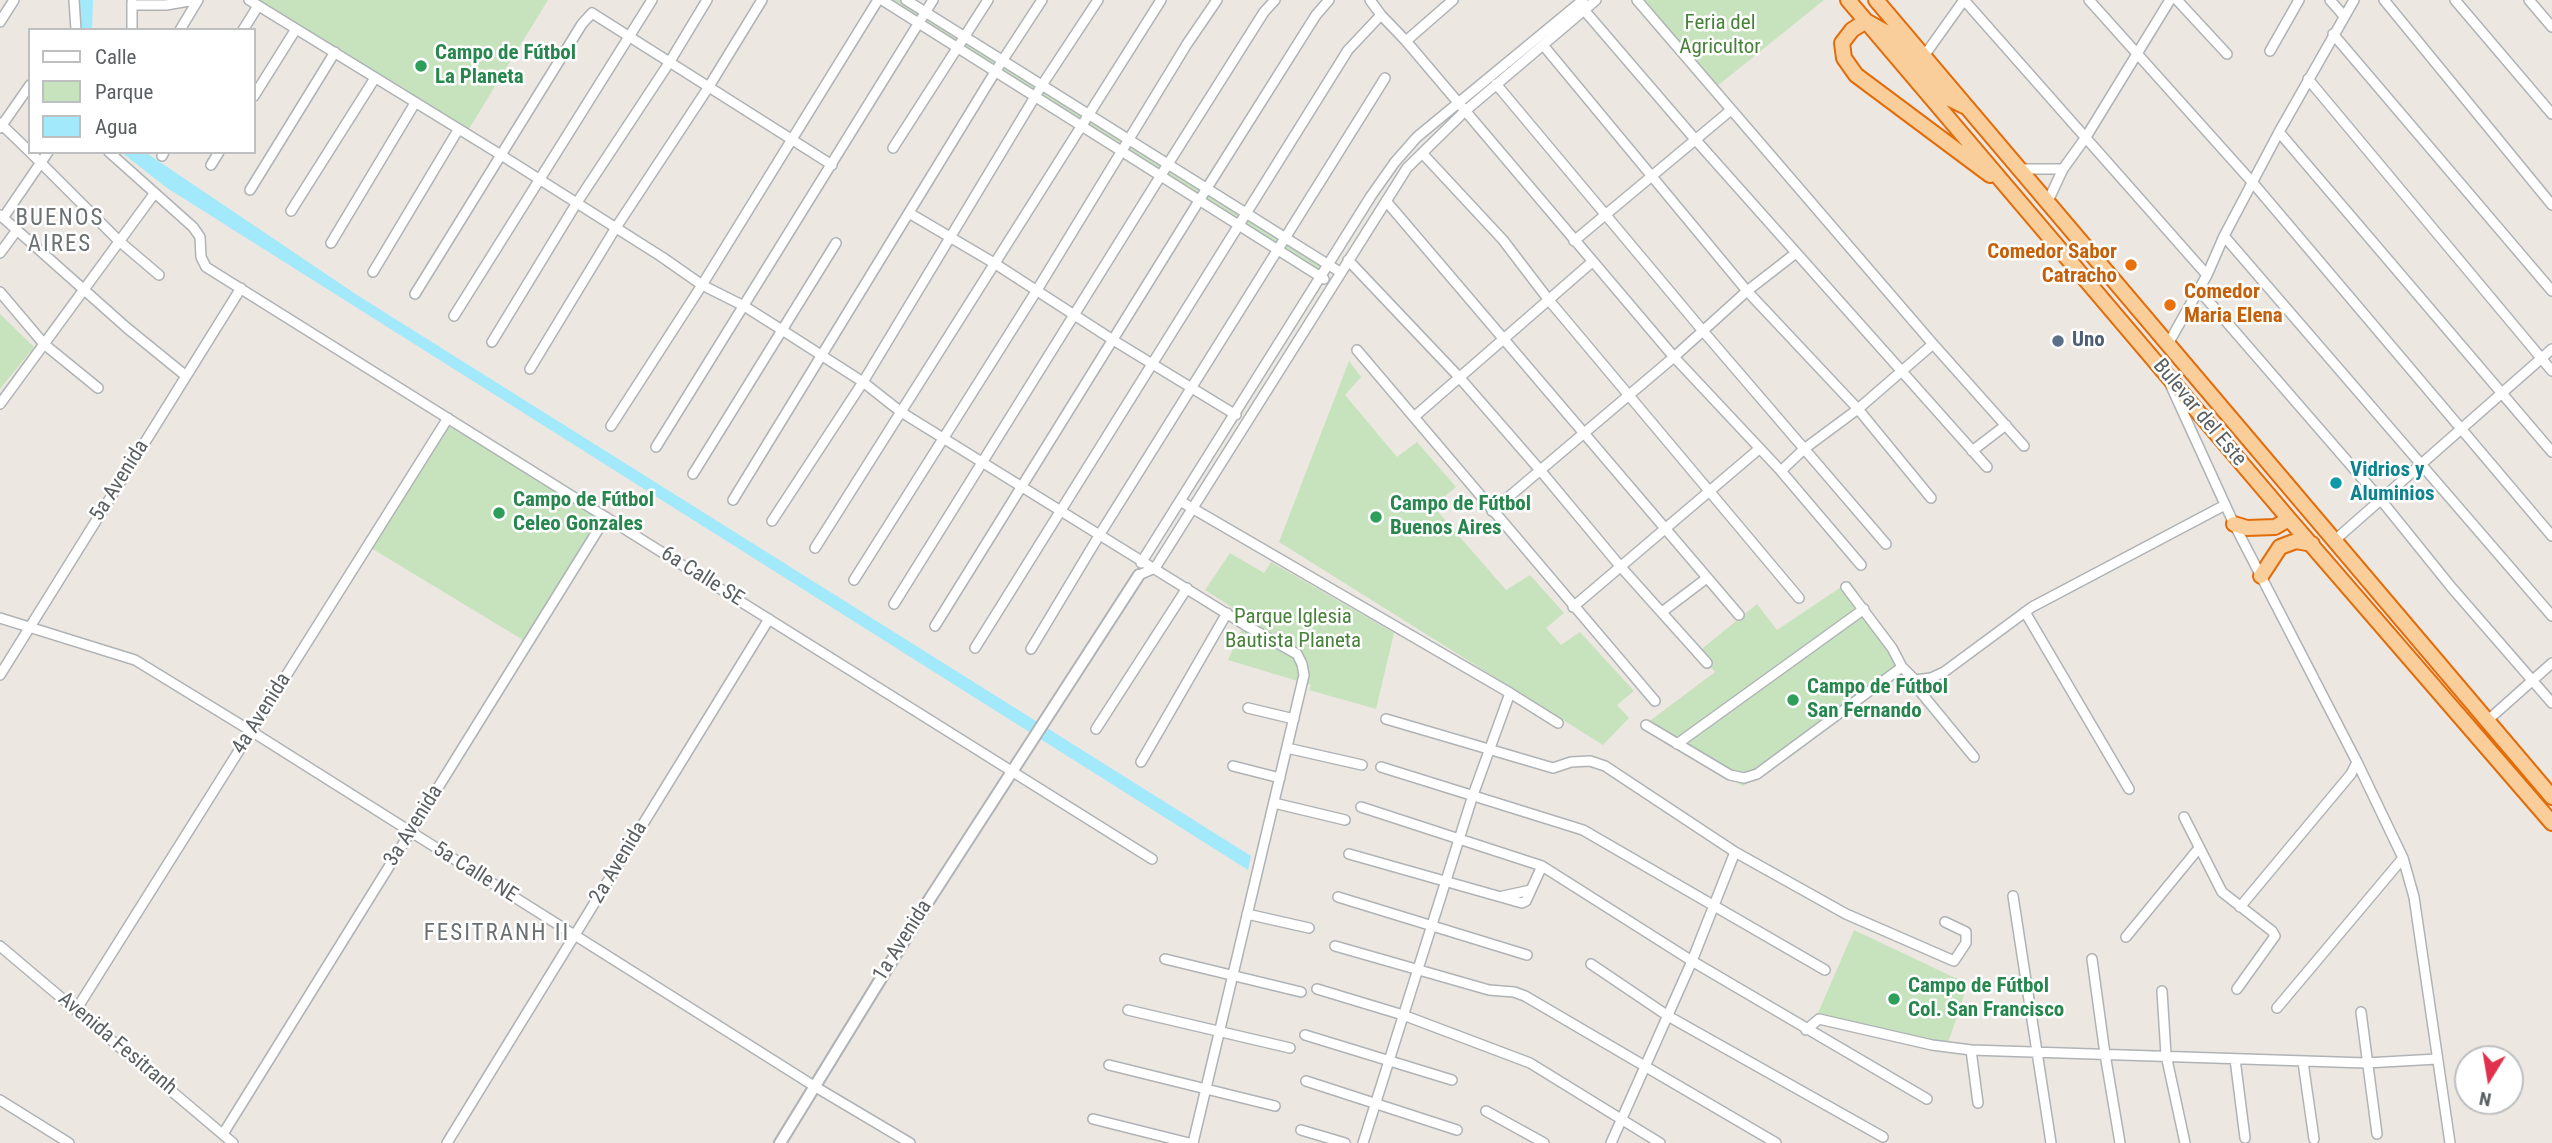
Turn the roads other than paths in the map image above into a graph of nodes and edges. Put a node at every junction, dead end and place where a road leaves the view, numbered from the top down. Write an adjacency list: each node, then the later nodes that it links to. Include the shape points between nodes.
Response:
1 (14, 0): 41 (street)
2 (74, 0): 44 (street)
3 (197, 0): 34 (street, via 166,5); 46 (street)
4 (249, 0): 36 (street)
5 (652, 0): 50 (street)
6 (707, 0): 61 (street)
7 (762, 0): 69 (street)
8 (880, 0): 42 (street); 85 (street)
9 (906, 0): 37 (street)
10 (933, 0): 37 (street)
11 (988, 0): 51 (street)
12 (1042, 0): 60 (street)
13 (1098, 0): 67 (street)
14 (1161, 0): 77 (street)
15 (1217, 0): 86 (street)
16 (1275, 0): 99 (street)
17 (1329, 0): 106 (street)
18 (1370, 0): 38 (street)
19 (1453, 0): 52 (street)
20 (1596, 0): 35 (street)
21 (1637, 0): 75 (street)
22 (1848, 0): 40 (highway, Bulevar del Este)
23 (1876, 0): 59 (highway, Bulevar del Este)
24 (1964, 0): 59 (street); 84 (street)
25 (2089, 0): 57 (street)
26 (2170, 0): 57 (street)
27 (2177, 0): 58 (street)
28 (2298, 0): 55 (street)
29 (2330, 0): 39 (street)
30 (2354, 0): 39 (street)
31 (2384, 0): 114 (street)
32 (2455, 0): 78 (street)
33 (2529, 0): 43 (street)
34 (132, 3): 45 (street)
35 (1584, 5): 53 (street); 73 (street); 83 (street)
36 (258, 6): 47 (street); 48 (street)
37 (925, 12): 42 (street); 51 (street)
38 (1381, 15): 52 (street); 116 (street, via 1348,50)
39 (2344, 16): 49 (street)
40 (1867, 21): 74 (highway, via 1891,35 1946,97); 108 (highway, Bulevar del Este); 108 (highway, via 1842,43 1844,58 1856,75)
41 (0, 22)
42 (918, 23): 54 (street); 98 (street)
43 (2552, 27)
44 (76, 28)
45 (132, 28)
46 (181, 28)
47 (244, 28)
48 (296, 29): 56 (street); 70 (street)
49 (2333, 34): 65 (street); 149 (street)
50 (629, 37): 61 (street); 95 (street, via 595,13 590,15); 104 (street)
51 (964, 37): 54 (street); 60 (street)
52 (1406, 41): 73 (street)
53 (1542, 45): 66 (street); 102 (street)
54 (957, 48): 62 (street); 87 (street)
55 (2270, 51)
56 (335, 52): 63 (street); 107 (street)
57 (2136, 54): 84 (street); 105 (street)
58 (2227, 54)
59 (1924, 56): 74 (highway, Bulevar del Este)
60 (1002, 61): 62 (street); 67 (street)
61 (669, 62): 69 (street); 113 (street)
62 (995, 72): 71 (street); 117 (street)
63 (375, 78): 72 (street); 115 (street)
64 (1385, 78): 125 (street)
65 (2308, 79): 82 (street); 168 (street)
66 (1496, 84): 76 (street); 118 (street)
67 (1042, 85): 71 (street); 77 (street)
68 (28, 88): 79 (street)
69 (708, 88): 85 (street); 121 (street)
70 (256, 93)
71 (1035, 97): 80 (street); 124 (street)
72 (415, 103): 81 (street); 128 (street)
73 (1457, 104): 76 (street); 136 (street, via 1395,162)
74 (1970, 109): 100 (highway, Bulevar del Este)
75 (1731, 110): 83 (street); 162 (street)
76 (1464, 113): 90 (street); 127 (street)
77 (1089, 114): 80 (street); 86 (street)
78 (2552, 114)
79 (1, 125): 88 (street)
80 (1081, 126): 89 (street); 135 (street)
81 (458, 130): 95 (street); 137 (street)
82 (2279, 132): 105 (street); 179 (street)
83 (1694, 138): 102 (street); 132 (street)
84 (2086, 138): 101 (street); 140 (street)
85 (792, 140): 98 (street); 143 (street)
86 (1129, 140): 89 (street); 99 (street)
87 (893, 148)
88 (28, 150)
89 (1122, 152): 103 (street); 146 (street)
90 (1422, 153): 111 (street); 152 (street, via 1503,240)
91 (32, 154): 96 (street)
92 (46, 154): 96 (street)
93 (111, 154): 109 (street, 6a Calle SE)
94 (218, 154): 97 (street)
95 (501, 155): 104 (street); 151 (street)
96 (40, 162): 119 (street); 126 (street)
97 (211, 164)
98 (832, 164): 153 (street)
99 (1168, 164): 103 (street); 106 (street)
100 (2021, 169): 101 (street); 112 (highway, Bulevar del Este)
101 (2063, 169): 112 (street)
102 (1650, 175): 118 (street); 148 (street)
103 (1161, 176): 110 (street); 154 (street)
104 (540, 182): 113 (street); 155 (street)
105 (2253, 183): 123 (street); 189 (street)
106 (1207, 188): 110 (street); 116 (street)
107 (250, 190)
108 (2011, 191): 171 (highway, Bulevar del Este)
109 (154, 194): 126 (street); 144 (street, 6a Calle SE, via 193,227 200,237 206,267)
110 (1200, 200): 120 (street); 159 (street)
111 (1386, 201): 133 (street); 158 (street)
112 (2048, 201): 163 (highway, Bulevar del Este)
113 (576, 204): 121 (street); 160 (street)
114 (2552, 205)
115 (291, 211)
116 (1245, 212): 120 (street); 125 (street)
117 (909, 213): 124 (street); 166 (street)
118 (1604, 214): 127 (street); 157 (street)
119 (2, 216): 122 (street)
120 (1238, 224): 130 (street); 169 (street)
121 (615, 229): 143 (street); 170 (street)
122 (17, 230): 131 (street); 147 (street)
123 (2224, 236): 140 (street); 199 (street)
124 (949, 237): 135 (street); 176 (street)
125 (1286, 237): 130 (street); 136 (street)
126 (119, 241): 139 (street); 147 (street)
127 (1574, 241): 134 (street)
128 (331, 243)
129 (836, 243): 156 (street)
130 (1279, 249): 141 (street); 178 (street)
131 (0, 253)
132 (1796, 253): 148 (street); 173 (street)
133 (1348, 260): 138 (street); 175 (street)
134 (1592, 262): 152 (street); 167 (street)
135 (995, 263): 146 (street); 183 (street)
136 (1329, 265): 138 (street); 141 (street)
137 (373, 272)
138 (1340, 272): 142 (street)
139 (159, 275)
140 (2207, 275): 145 (street)
141 (1321, 277): 142 (street); 184 (street)
142 (1333, 284): 212 (street)
143 (702, 285): 153 (street); 188 (street)
144 (241, 288): 174 (street, 5a Avenida); 186 (street, 6a Calle SE)
145 (2198, 289): 163 (street); 209 (street)
146 (1037, 290): 154 (street); 191 (street)
147 (84, 291): 161 (street); 174 (street)
148 (1747, 291): 157 (street); 182 (street)
149 (2552, 291)
150 (0, 292): 161 (street)
151 (415, 294)
152 (1548, 299): 158 (street); 180 (street)
153 (744, 306): 156 (street); 193 (street)
154 (1075, 314): 159 (street); 198 (street)
155 (454, 316)
156 (782, 330): 166 (street); 203 (street)
157 (1703, 331): 167 (street); 195 (street)
158 (1503, 338): 175 (street); 190 (street)
159 (1113, 340): 169 (street); 204 (street)
160 (492, 342)
161 (44, 344): 177 (street); 181 (street)
162 (1933, 344): 173 (street); 187 (street)
163 (2168, 344): 207 (highway, Bulevar del Este)
164 (2552, 349): 168 (street)
165 (1357, 350): 185 (street)
166 (821, 355): 176 (street); 208 (street)
167 (1674, 357): 180 (street); 194 (street)
168 (2542, 359): 172 (street); 179 (street)
169 (1152, 363): 178 (street); 213 (street)
170 (530, 369)
171 (2163, 370): 211 (street); 216 (highway, Bulevar del Este)
172 (2552, 371)
173 (1901, 372): 182 (street); 196 (street)
174 (186, 376): 249 (street, 5a Avenida)
175 (1459, 377): 185 (street); 201 (street)
176 (863, 382): 183 (street); 217 (street)
177 (98, 388)
178 (1193, 388): 184 (street); 220 (street)
179 (2502, 394): 189 (street); 197 (street)
180 (1629, 395): 190 (street); 205 (street)
181 (0, 404)
182 (1858, 409): 195 (street); 206 (street)
183 (901, 412): 191 (street); 226 (street)
184 (1236, 415): 210 (street)
185 (1413, 417): 214 (street)
186 (448, 418): 215 (street, 6a Calle SE); 268 (street, 4a Avenida)
187 (2006, 425): 192 (street); 196 (street)
188 (611, 426)
189 (2462, 428): 199 (street); 221 (street)
190 (1584, 433): 201 (street); 219 (street)
191 (944, 438): 198 (street); 234 (street)
192 (2024, 446)
193 (656, 447)
194 (1759, 449): 202 (street); 205 (street)
195 (1804, 449): 202 (street); 223 (street)
196 (1972, 451): 200 (street)
197 (2552, 452)
198 (983, 462): 204 (street); 238 (street)
199 (2423, 464): 209 (street); 245 (street)
200 (1987, 467)
201 (1540, 470): 214 (street); 229 (street)
202 (1781, 471): 228 (street)
203 (694, 474)
204 (1023, 487): 213 (street); 248 (street)
205 (1709, 489): 219 (street); 237 (street)
206 (1931, 498)
207 (2299, 499): 216 (highway); 222 (highway, Bulevar del Este)
208 (733, 500)
209 (2381, 500): 222 (street); 257 (street)
210 (1180, 501): 212 (street); 227 (street)
211 (2225, 505): 218 (street); 242 (street)
212 (1192, 509): 230 (street); 258 (street)
213 (1060, 510): 220 (street); 250 (street)
214 (1492, 511): 239 (street)
215 (606, 517): 247 (street, 6a Calle SE); 288 (street, 3a Avenida)
216 (2289, 519): 218 (highway, via 2275,527); 224 (highway, Bulevar del Este); 225 (highway)
217 (772, 521)
218 (2234, 524): 232 (street)
219 (1664, 529): 229 (street); 233 (street)
220 (1100, 534): 227 (street); 251 (street)
221 (2552, 536)
222 (2335, 540): 264 (highway, Bulevar del Este)
223 (1886, 544)
224 (2313, 545): 225 (highway, via 2296,541); 287 (highway, Bulevar del Este)
225 (2280, 547): 232 (highway)
226 (815, 548)
227 (1141, 560): 230 (street); 231 (street)
228 (1861, 565)
229 (1620, 566): 239 (street); 241 (street)
230 (1154, 568): 231 (street); 236 (street)
231 (1139, 575): 278 (street, 1a Avenida)
232 (2262, 576): 274 (street)
233 (1707, 579): 241 (street); 244 (street)
234 (854, 580)
235 (1846, 587): 240 (street)
236 (1186, 588): 243 (street); 267 (street)
237 (1799, 598)
238 (894, 604)
239 (1573, 607): 259 (street)
240 (1864, 609): 254 (street); 269 (street)
241 (1662, 612): 252 (street)
242 (2025, 612): 256 (street, via 1944,672); 280 (street)
243 (1227, 613): 262 (street, via 1297,654 1304,675); 273 (street)
244 (1739, 615)
245 (2552, 616)
246 (0, 618): 249 (street, 5a Calle NE)
247 (769, 619): 278 (street, 6a Calle SE); 305 (street, 2a Avenida)
248 (935, 626)
249 (30, 627): 255 (street, 5a Avenida); 268 (street, 5a Calle NE, via 135,660)
250 (975, 648)
251 (1031, 649)
252 (1707, 663)
253 (2552, 663): 257 (street)
254 (1902, 667): 256 (street); 269 (street, via 1756,774 1744,778 1730,775)
255 (0, 675)
256 (1915, 680): 272 (street)
257 (2532, 681): 260 (street); 264 (street)
258 (1510, 693): 265 (street); 271 (street)
259 (1655, 701)
260 (2552, 703)
261 (1248, 708): 262 (street)
262 (1294, 719): 270 (street)
263 (1386, 719): 271 (street)
264 (2488, 720): 282 (highway, Bulevar del Este)
265 (1558, 723)
266 (1646, 725): 269 (street)
267 (1096, 729)
268 (251, 731): 288 (street, 5a Calle NE); 322 (street, 4a Avenida)
269 (1677, 744)
270 (1287, 748): 275 (street); 279 (street)
271 (1488, 750): 281 (street); 291 (street, via 1553,768 1590,761 1605,766)
272 (1974, 757)
273 (1140, 762)
274 (2357, 762): 293 (street); 300 (street)
275 (1362, 765)
276 (1233, 766): 279 (street)
277 (1381, 767): 281 (street)
278 (1013, 772): 294 (street, 6a Calle SE); 344 (street, 1a Avenida)
279 (1280, 778): 283 (street)
280 (2129, 789)
281 (1473, 794): 289 (street); 299 (street, via 1583,830)
282 (2552, 797)
283 (1274, 803): 286 (street); 301 (street)
284 (1361, 807): 289 (street)
285 (2184, 817): 290 (street)
286 (1345, 820)
287 (2552, 823)
288 (410, 832): 305 (street, 5a Calle NE); 356 (street, 3a Avenida)
289 (1459, 840): 295 (street); 296 (street)
290 (2199, 848): 300 (street, via 2222,891); 306 (street)
291 (1735, 852): 299 (street); 302 (street, via 1846,914 1951,962 1966,943 1966,932)
292 (1349, 854): 296 (street)
293 (2403, 858): 321 (street); 336 (street, via 2414,897)
294 (1152, 859)
295 (1542, 866): 296 (street, via 1522,903); 312 (street)
296 (1447, 881): 303 (street)
297 (2013, 896): 332 (street)
298 (1338, 897): 303 (street)
299 (1715, 905): 312 (street); 315 (street)
300 (2240, 907): 318 (street, via 2275,936)
301 (1247, 914): 304 (street); 316 (street)
302 (1945, 922)
303 (1433, 926): 309 (street); 314 (street)
304 (1309, 928)
305 (574, 936): 344 (street, 5a Calle NE); 363 (street, 2a Avenida)
306 (2126, 937)
307 (0, 946): 322 (street, Avenida Fesitranh)
308 (1335, 946): 314 (street)
309 (1527, 954)
310 (1165, 959): 316 (street)
311 (2092, 959): 333 (street)
312 (1692, 961): 326 (street); 328 (street)
313 (1591, 964): 326 (street)
314 (1418, 970): 325 (street); 341 (street, via 1525,996)
315 (1825, 970)
316 (1233, 975): 320 (street); 327 (street)
317 (1317, 989): 325 (street)
318 (2237, 989)
319 (2162, 991): 334 (street)
320 (1301, 992)
321 (2277, 1007)
322 (76, 1010): 356 (street, Avenida Fesitranh)
323 (1128, 1010): 327 (street)
324 (2361, 1012): 339 (street)
325 (1403, 1015): 337 (street); 353 (street, via 1530,1063)
326 (1668, 1016): 341 (street); 358 (street)
327 (1220, 1030): 330 (street); 345 (street)
328 (1807, 1030): 331 (street, via 1819,1019); 346 (street)
329 (1305, 1035): 337 (street)
330 (1290, 1048)
331 (1971, 1050): 332 (street); 348 (street)
332 (2038, 1050): 333 (street); 373 (street)
333 (2105, 1054): 334 (street); 374 (street)
334 (2166, 1055): 335 (street); 375 (street)
335 (2235, 1059): 338 (street); 359 (street)
336 (2437, 1059): 339 (street); 376 (street)
337 (1390, 1060): 342 (street); 349 (street)
338 (2303, 1062): 339 (street); 360 (street)
339 (2366, 1063): 357 (street)
340 (1109, 1065): 345 (street)
341 (1645, 1068): 353 (street); 372 (street)
342 (1452, 1080)
343 (1306, 1081): 349 (street)
344 (814, 1086): 364 (street, 1a Avenida); 365 (street, 5a Calle NE)
345 (1206, 1089): 350 (street); 366 (street)
346 (1927, 1099)
347 (0, 1100): 361 (street)
348 (1978, 1103)
349 (1376, 1104): 355 (street); 368 (street)
350 (1275, 1106)
351 (1486, 1111): 369 (street)
352 (1093, 1119): 366 (street)
353 (1622, 1120): 370 (street); 371 (street)
354 (1301, 1130): 367 (street)
355 (1457, 1130)
356 (223, 1134): 362 (street, Avenida Fesitranh)
357 (2377, 1134)
358 (1883, 1137)
359 (2245, 1139)
360 (2314, 1139)
361 (69, 1143)
362 (233, 1143)
363 (447, 1143)
364 (780, 1143)
365 (910, 1143)
366 (1191, 1143)
367 (1345, 1143)
368 (1363, 1143)
369 (1544, 1143)
370 (1611, 1143)
371 (1660, 1143)
372 (1776, 1143)
373 (2051, 1143)
374 (2120, 1143)
375 (2185, 1143)
376 (2450, 1143)

